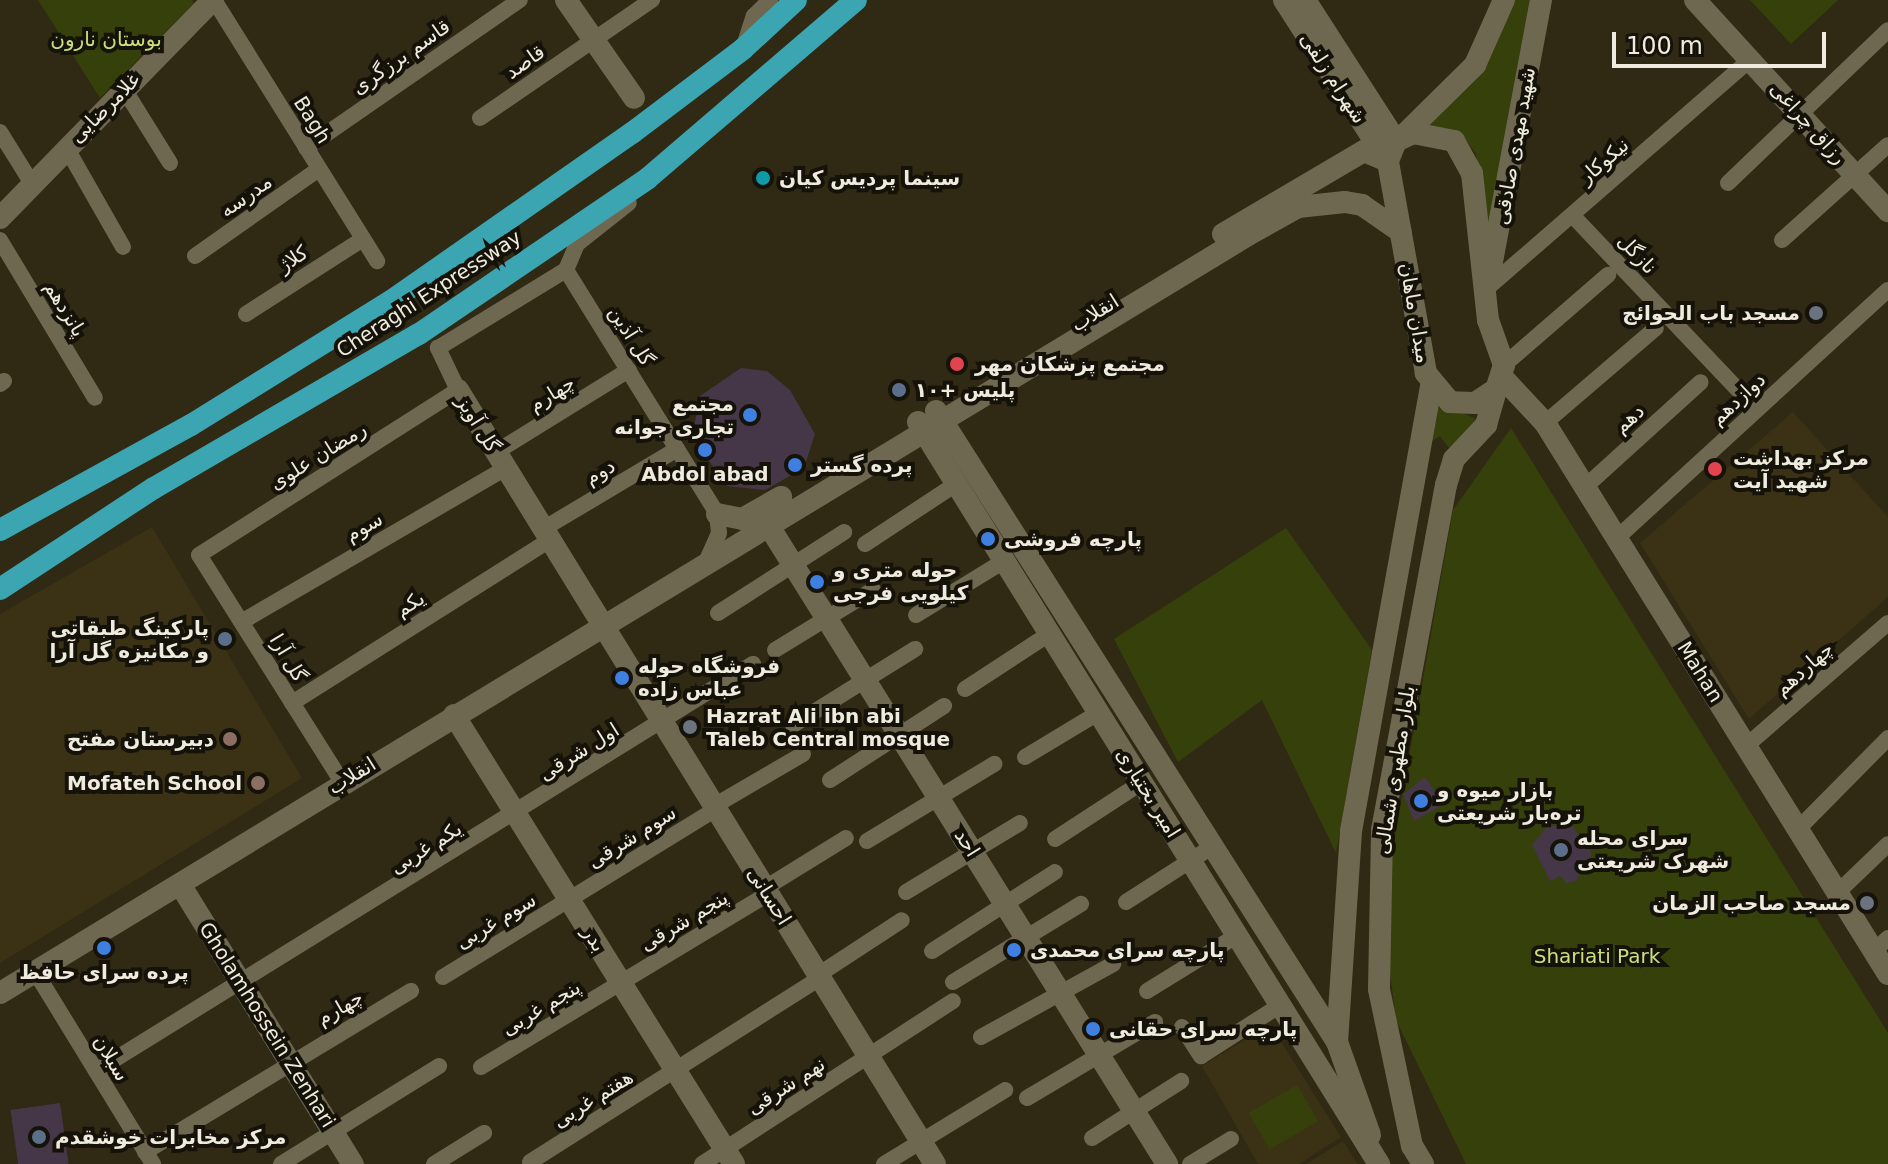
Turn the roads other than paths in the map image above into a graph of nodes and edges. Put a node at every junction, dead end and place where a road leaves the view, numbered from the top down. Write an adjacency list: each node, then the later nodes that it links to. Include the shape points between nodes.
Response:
1 (213, 0): 17 (main road, غلامرضایی); 25 (street, Bagh)
2 (520, 0): 25 (street, قاسم برزگری)
3 (566, 0): 14 (main road)
4 (652, 0): 14 (street, قاصد)
5 (770, 0): 15 (street, via 754,16)
6 (796, 0): 15 (highway, Cheraghi Expressway)
7 (856, 0): 31 (highway, Cheraghi Expressway)
8 (1284, 0): 24 (main road, شهرام زلفی, via 1370,134)
9 (1305, 0): 24 (main road, شهرام زلفی)
10 (1504, 0): 24 (main road, via 1475,65)
11 (1541, 0): 45 (main road, شهید مهدی صادقی)
12 (1695, 0): 16 (main road, رزاق چراغی)
13 (1888, 30): 19 (street)
14 (593, 39): 18 (main road); 20 (street, قاصد)
15 (743, 49): 66 (highway, Cheraghi Expressway, via 391,301 191,425)
16 (1750, 60): 19 (main road, رزاق چراغی); 33 (street, نیکوکار)
17 (124, 89): 23 (main road, غلامرضایی); 26 (street)
18 (634, 98)
19 (1800, 115): 28 (main road, رزاق چراغی); 30 (street)
20 (480, 118)
21 (0, 132): 29 (street)
22 (1888, 145): 28 (street)
23 (66, 147): 29 (main road, غلامرضایی); 39 (street)
24 (1394, 147): 35 (main road, میدان ماهان); 45 (main road, via 1425,132 1464,150 1481,221); 55 (main road, انقلاب, via 1364,151)
25 (306, 148): 27 (street, Bagh)
26 (170, 163)
27 (319, 169): 36 (street, Bagh); 40 (street, مدرسه)
28 (1856, 176): 32 (main road, رزاق چراغی); 38 (street)
29 (31, 182): 34 (main road, غلامرضایی)
30 (1728, 183)
31 (643, 187): 42 (street, via 577,244); 65 (highway, Cheraghi Expressway, via 419,334)
32 (1888, 211)
33 (1573, 216): 45 (street, نیکوکار); 53 (street, نازگل)
34 (0, 218)
35 (1401, 232): 51 (main road, میدان ماهان); 55 (main road, انقلاب, via 1362,205 1298,207)
36 (363, 239): 41 (street, Bagh); 46 (street, کلاژ)
37 (0, 240): 54 (street, پانزدهم)
38 (1782, 240)
39 (123, 247)
40 (195, 256)
41 (377, 261)
42 (566, 270): 48 (street, گل آذین); 52 (street, گل آویز, via 438,348)
43 (1608, 275): 49 (street)
44 (1888, 290): 69 (street, دوازدهم)
45 (1484, 291): 49 (main road)
46 (246, 314)
47 (1656, 328): 56 (street)
48 (629, 370): 57 (street, گل آذین); 60 (street, چهارم)
49 (1501, 377): 51 (main road, میدان ماهان, via 1462,405); 56 (main road, Mahan); 59 (main road, via 1486,425)
50 (1701, 382): 62 (street, دهم)
51 (1431, 385): 58 (main road, بلوار مطهری شمالی)
52 (458, 390): 60 (main road, گل آویز); 71 (street, رمضان علوی)
53 (1738, 390)
54 (95, 398)
55 (930, 422): 61 (main road, امیر بختیاری); 63 (main road, انقلاب, via 742,519); 64 (main road, انقلاب); 84 (main road, امیر بختیاری)
56 (1545, 423): 62 (main road, Mahan)
57 (677, 449): 63 (street, گل آذین); 68 (street, دوم)
58 (1420, 451): 59 (main road, via 1438,445); 148 (main road, بلوار مطهری شمالی, via 1351,831)
59 (1454, 459): 177 (main road, بلوار مطهری شمالی, via 1379,872 1379,989 1412,1146)
60 (501, 460): 68 (main road, گل آویز); 81 (street, سوم)
61 (956, 484): 70 (street); 72 (main road, امیر بختیاری)
62 (1585, 487): 69 (main road, Mahan)
63 (717, 514): 73 (street, via 719,533)
64 (767, 523): 73 (main road, انقلاب); 74 (main road, احد)
65 (91, 528): 75 (highway); 76 (highway, Cheraghi Expressway)
66 (1, 529)
67 (844, 532): 74 (street)
68 (546, 534): 83 (main road, گل آویز); 90 (street, یکم)
69 (1617, 538): 98 (main road, Mahan)
70 (865, 544)
71 (199, 555): 81 (street, گل آرا)
72 (1004, 561): 79 (street); 84 (main road, امیر بختیاری)
73 (706, 562): 83 (main road, انقلاب)
74 (794, 567): 78 (street); 80 (main road, احد)
75 (0, 573)
76 (0, 589)
77 (873, 590): 80 (street)
78 (718, 613)
79 (916, 615)
80 (826, 620): 86 (street); 88 (main road, احد)
81 (243, 621): 90 (street, گل آرا)
82 (1888, 623): 98 (street, چهاردهم)
83 (604, 627): 93 (main road, انقلاب); 94 (main road, احسانی)
84 (1060, 639): 89 (street); 92 (main road, امیر بختیاری); 114 (main road, امیر بختیاری)
85 (915, 649): 88 (street)
86 (775, 650)
87 (753, 664): 94 (street)
88 (866, 683): 95 (street); 96 (main road, احد)
89 (965, 689)
90 (292, 703): 103 (street, گل آرا)
91 (944, 706): 96 (street)
92 (1098, 713): 100 (street); 104 (main road, امیر بختیاری)
93 (454, 715): 103 (main road, انقلاب); 107 (main road, بدر)
94 (663, 723): 106 (main road, احسانی); 107 (street, اول شرقی)
95 (793, 725)
96 (900, 736): 102 (street); 105 (main road, احد)
97 (1888, 738): 109 (street)
98 (1746, 746): 109 (main road, Mahan)
99 (803, 754): 106 (street)
100 (1025, 757)
101 (994, 764): 105 (street)
102 (830, 780)
103 (342, 782): 118 (main road, انقلاب)
104 (1141, 783): 111 (street); 116 (main road, امیر بختیاری)
105 (939, 799): 112 (street); 115 (main road, احد)
106 (715, 808): 119 (main road, احسانی); 122 (street, سوم شرقی)
107 (517, 815): 122 (main road, بدر); 135 (street, یکم غربی, via 367,908 354,908)
108 (1020, 823): 115 (street)
109 (1798, 829): 121 (main road, Mahan)
110 (846, 838): 119 (street, پنجم شرقی)
111 (1055, 839)
112 (867, 841)
113 (1888, 844): 121 (street)
114 (1210, 848): 116 (street); 148 (main road, امیر بختیاری)
115 (971, 851): 120 (street); 123 (main road, احد)
116 (1191, 862): 124 (street); 127 (main road, امیر بختیاری)
117 (1055, 872): 123 (street)
118 (181, 886): 132 (main road, انقلاب); 135 (main road, Gholamhossein Zenhari)
119 (766, 891): 134 (main road, احسانی); 137 (street, پنجم شرقی)
120 (906, 892)
121 (1838, 892): 129 (main road, Mahan)
122 (569, 899): 136 (street, سوم غربی); 137 (main road, بدر)
123 (1003, 902): 128 (main road, احد); 130 (street)
124 (1126, 902)
125 (1081, 904): 128 (street)
126 (902, 920): 134 (street, هفتم غربی)
127 (1236, 936): 140 (street); 144 (main road, امیر بختیاری)
128 (1025, 937): 138 (street); 142 (main road, احد)
129 (1881, 944): 133 (main road, Mahan)
130 (932, 951)
131 (1113, 964): 142 (street)
132 (36, 973): 141 (main road, انقلاب); 155 (street, سبلان)
133 (1888, 974)
134 (819, 976): 150 (main road, احسانی); 154 (street, هفتم غربی)
135 (238, 977): 151 (main road, Gholamhossein Zenhari); 155 (street)
136 (443, 977)
137 (621, 982): 153 (street, پنجم غربی); 154 (main road, بدر)
138 (953, 982)
139 (411, 991): 151 (street, چهارم)
140 (1147, 991)
141 (0, 993)
142 (1060, 993): 147 (street); 149 (main road, احد)
143 (953, 1001): 150 (street)
144 (1279, 1006): 146 (street, via 1201,1056); 176 (main road, امیر بختیاری)
145 (1155, 1022): 149 (street)
146 (1182, 1027)
147 (981, 1037)
148 (1337, 1042): 176 (main road, بلوار مطهری شمالی)
149 (1098, 1054): 158 (street); 159 (main road, احد)
150 (868, 1056): 164 (main road, احسانی); 165 (street, نهم شرقی)
151 (289, 1060): 160 (main road, Gholamhossein Zenhari); 166 (street)
152 (439, 1066): 160 (street)
153 (481, 1067)
154 (676, 1070): 165 (main road, بدر); 167 (street, هفتم غربی)
155 (96, 1071): 166 (street, سبلان)
156 (1181, 1081): 159 (street)
157 (1005, 1090): 164 (street)
158 (1027, 1098)
159 (1133, 1110): 162 (street); 174 (main road, احد)
160 (334, 1133): 168 (street); 169 (main road, Gholamhossein Zenhari)
161 (484, 1133): 170 (street)
162 (1092, 1138)
163 (1231, 1139): 175 (street)
164 (920, 1140): 172 (street); 173 (main road, احسانی)
165 (730, 1156): 171 (street, نهم شرقی)
166 (149, 1158)
167 (530, 1162)
168 (281, 1164)
169 (353, 1164)
170 (434, 1164)
171 (702, 1164)
172 (884, 1164)
173 (935, 1164)
174 (1167, 1164)
175 (1190, 1164)
176 (1380, 1164)
177 (1423, 1164)

